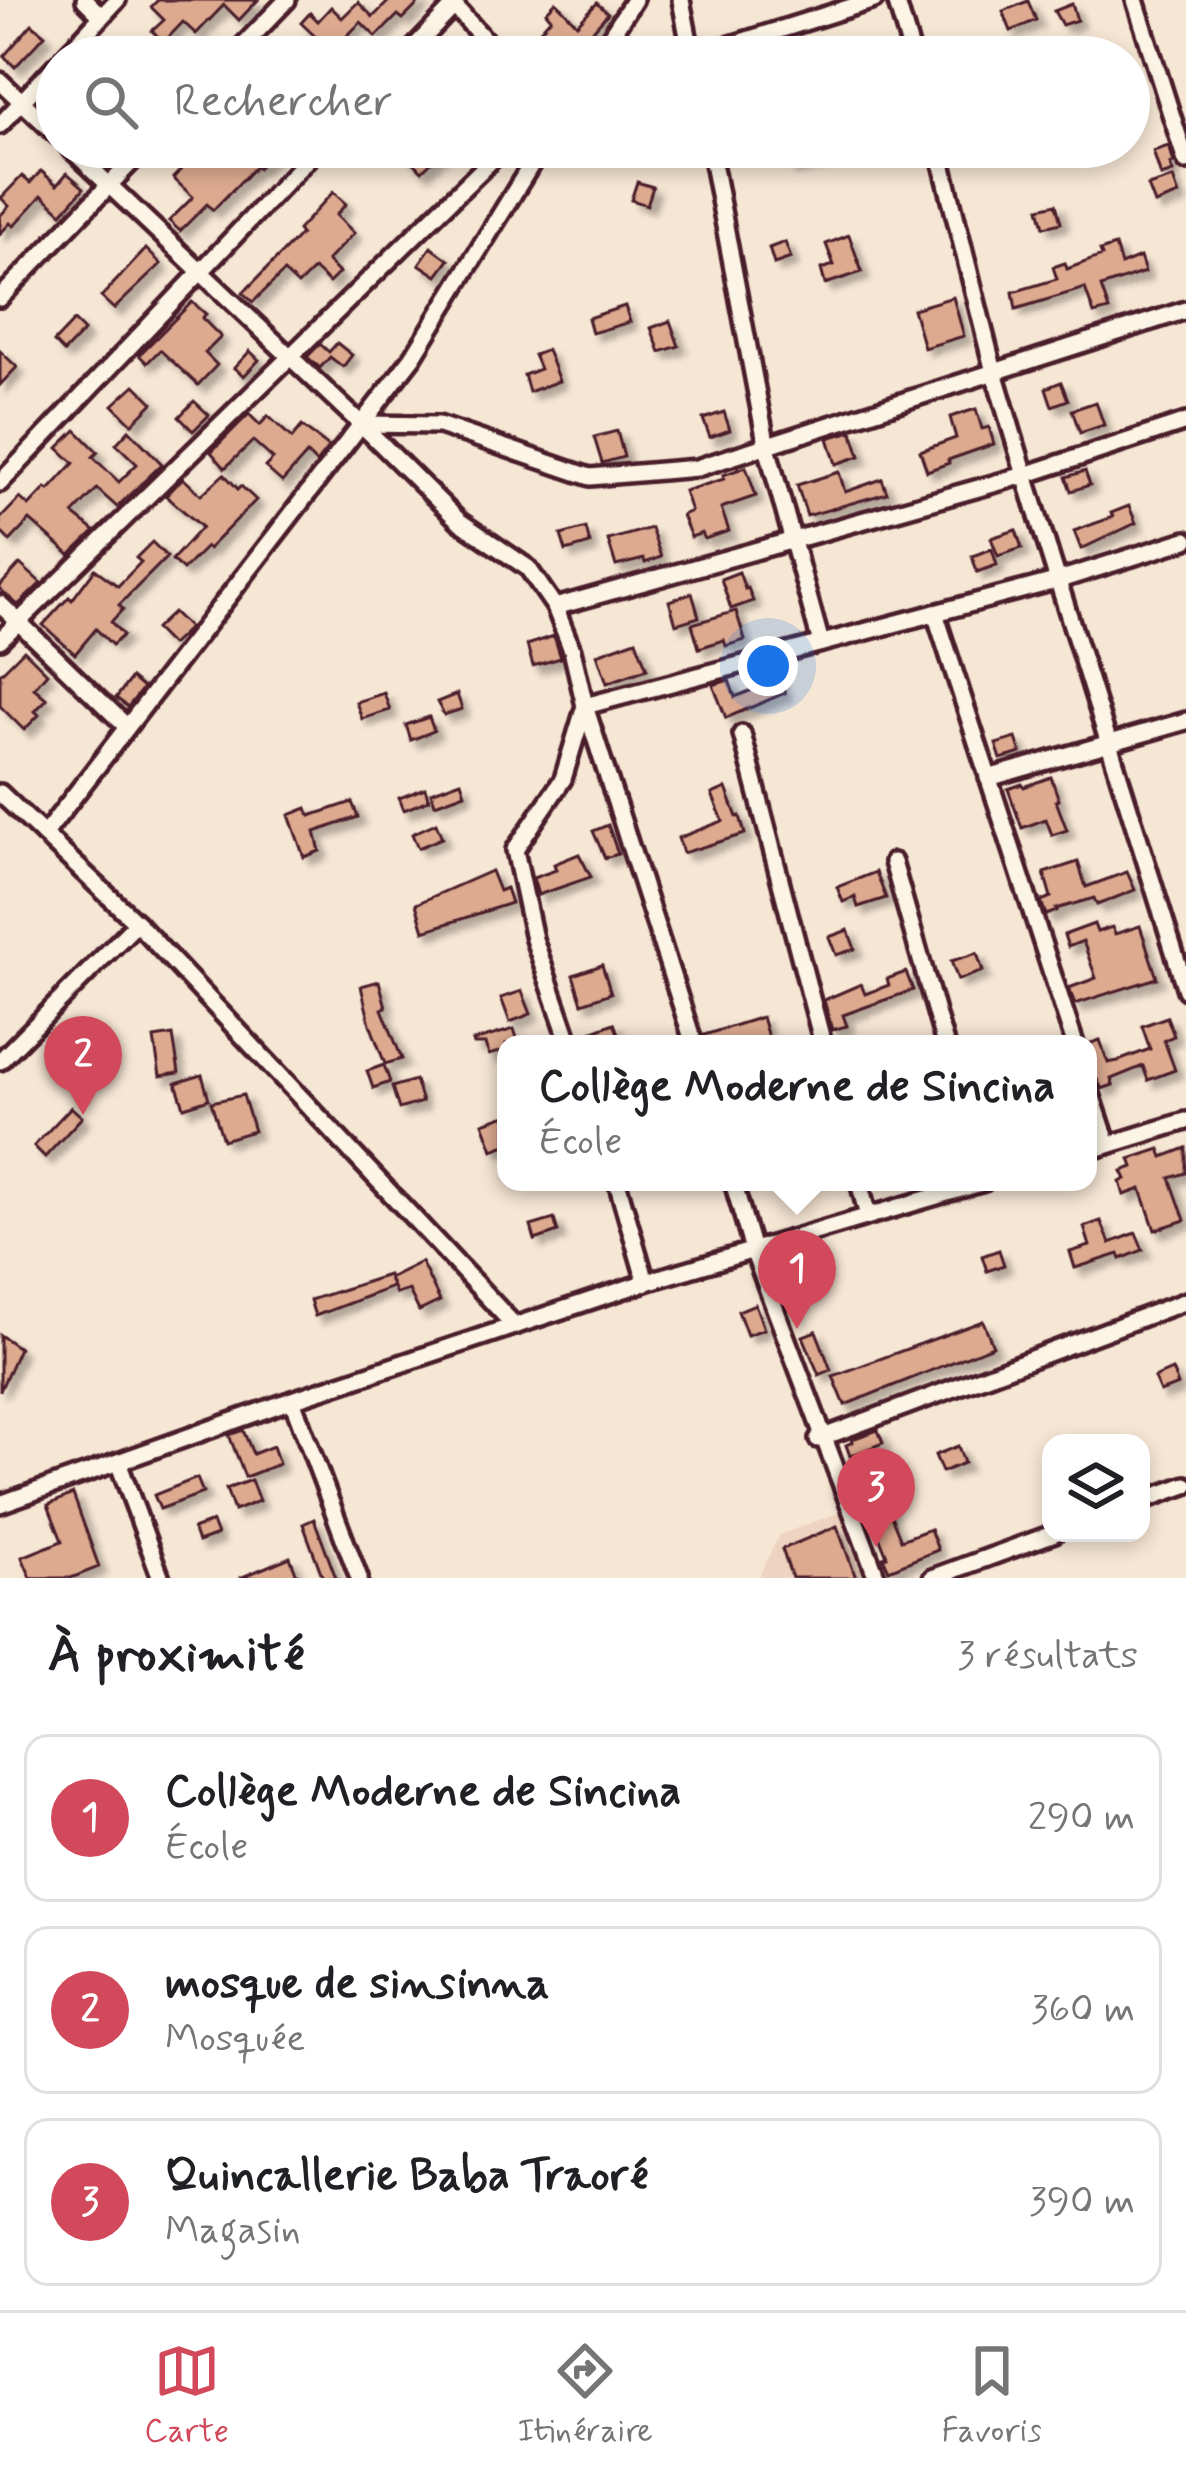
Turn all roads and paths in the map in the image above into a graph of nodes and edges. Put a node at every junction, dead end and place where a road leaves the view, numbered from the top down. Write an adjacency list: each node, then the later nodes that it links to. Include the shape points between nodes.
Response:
1 (86, 0): 10 (street)
2 (117, 0): 10 (street)
3 (287, 0): 12 (street)
4 (681, 0): 16 (street)
5 (874, 0): 17 (street)
6 (896, 0): 18 (street)
7 (1135, 0): 19 (street)
8 (629, 2): 15 (street)
9 (452, 3): 13 (street); 14 (street)
10 (101, 16): 11 (street)
11 (83, 36)
12 (252, 36)
13 (423, 36)
14 (481, 36)
15 (609, 36)
16 (689, 36)
17 (760, 36)
18 (907, 36)
19 (1146, 36)
20 (1150, 47): 26 (street)
21 (0, 81): 23 (street)
22 (36, 87): 23 (street)
23 (22, 102): 24 (street); 25 (street)
24 (36, 115)
25 (0, 125)
26 (1186, 161)
27 (91, 168): 34 (street)
28 (126, 168): 34 (street)
29 (300, 168): 35 (street)
30 (484, 168): 38 (street)
31 (529, 168): 41 (street, via 413,357)
32 (714, 168): 42 (street)
33 (943, 168): 39 (street)
34 (109, 185): 35 (street); 36 (street)
35 (201, 272): 38 (street); 44 (street)
36 (0, 298)
37 (1186, 310): 39 (street)
38 (290, 357): 41 (street); 51 (street)
39 (994, 372): 42 (street); 43 (street)
40 (1186, 422): 43 (street)
41 (361, 424): 42 (street, via 439,425 590,477 697,468); 49 (street, via 459,521 528,568); 56 (street)
42 (767, 447): 45 (street)
43 (1024, 475): 45 (street); 47 (street)
44 (0, 483)
45 (793, 540): 49 (street); 53 (street)
46 (1186, 540): 47 (street)
47 (1059, 580): 50 (street); 58 (street)
48 (0, 604): 51 (street)
49 (555, 607): 54 (street)
50 (935, 613): 53 (street); 59 (street)
51 (19, 622): 52 (street); 56 (street)
52 (0, 640)
53 (821, 644): 54 (street)
54 (585, 706): 65 (street, via 563,779 515,850); 66 (street)
55 (1186, 721): 58 (street)
56 (127, 727): 61 (street)
57 (742, 734): 67 (street)
58 (1108, 744): 59 (street); 64 (street)
59 (988, 778): 69 (street)
60 (0, 793): 61 (street)
61 (44, 835): 63 (street)
62 (893, 862): 68 (street)
63 (137, 923): 70 (street); 83 (street)
64 (1186, 990)
65 (567, 1035)
66 (691, 1035)
67 (821, 1035)
68 (942, 1035)
69 (1072, 1035)
70 (0, 1061)
71 (1097, 1112): 73 (street)
72 (1186, 1121): 73 (street)
73 (1108, 1145): 74 (street)
74 (1097, 1148)
75 (620, 1191): 81 (street)
76 (737, 1191): 80 (street)
77 (861, 1191): 79 (street)
78 (953, 1191): 79 (street)
79 (868, 1216): 80 (street)
80 (753, 1250): 81 (street); 85 (street)
81 (646, 1282): 83 (street)
82 (1186, 1301): 85 (street)
83 (514, 1326): 84 (street)
84 (292, 1400): 86 (street); 92 (street)
85 (820, 1438): 93 (street)
86 (118, 1462): 89 (street); 91 (street)
87 (1186, 1485): 88 (street)
88 (1150, 1498)
89 (0, 1504)
90 (1042, 1538): 94 (street)
91 (161, 1578)
92 (358, 1578)
93 (877, 1578)
94 (932, 1578)

